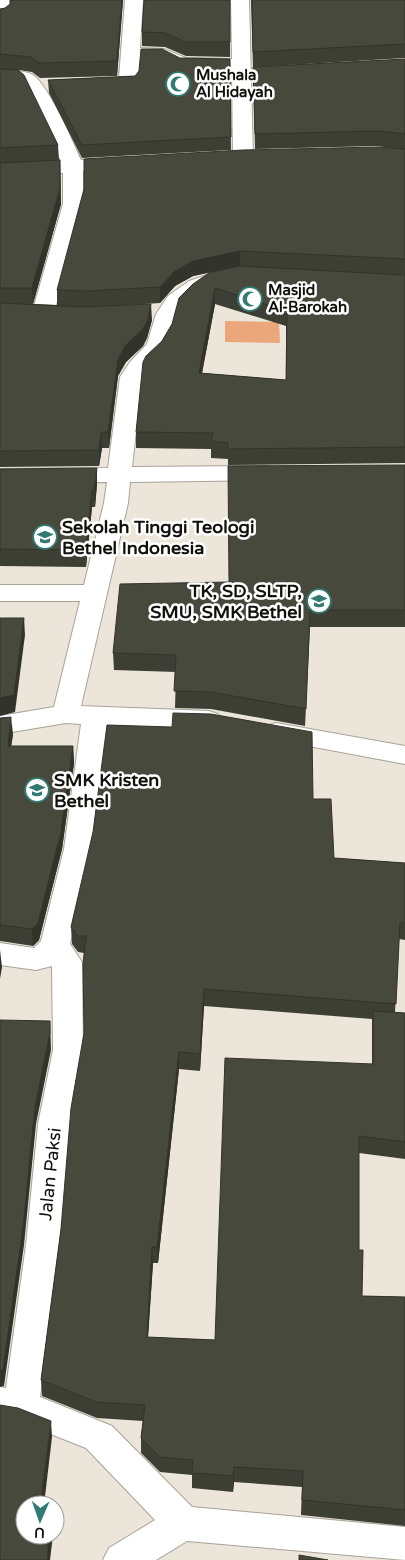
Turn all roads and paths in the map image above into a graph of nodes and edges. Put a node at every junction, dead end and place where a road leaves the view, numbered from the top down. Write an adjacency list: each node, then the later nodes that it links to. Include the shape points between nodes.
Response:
1 (3, 0): 4 (street)
2 (134, 0): 5 (street)
3 (240, 0): 6 (street)
4 (0, 17)
5 (132, 54): 6 (street, via 175,57 181,63); 10 (street, via 128,83)
6 (242, 70): 7 (street); 12 (street, via 253,156)
7 (261, 75)
8 (0, 76): 11 (street, via 25,78)
9 (56, 85): 11 (street)
10 (83, 85)
11 (34, 86): 14 (street, via 60,133)
12 (223, 158)
13 (143, 162): 14 (street)
14 (73, 165): 15 (street); 17 (street, via 73,204)
15 (0, 171)
16 (240, 274): 19 (street, via 201,282 158,312 160,339 131,377)
17 (43, 313)
18 (284, 473): 19 (street)
19 (119, 475): 20 (street); 22 (street, via 116,503)
20 (0, 476)
21 (0, 593): 22 (street)
22 (95, 593): 23 (street)
23 (66, 714): 24 (street); 25 (street)
24 (96, 715): 26 (street, via 211,720); 27 (street, via 78,849)
25 (0, 725)
26 (405, 755)
27 (55, 946): 28 (street, via 42,958 36,959); 29 (street, Jalan Paksi, via 67,962 68,1050 54,1124 43,1245)
28 (0, 954)
29 (11, 1405): 30 (street, via 99,1437)
30 (183, 1524): 31 (street); 32 (street)
31 (405, 1544)
32 (122, 1560)

